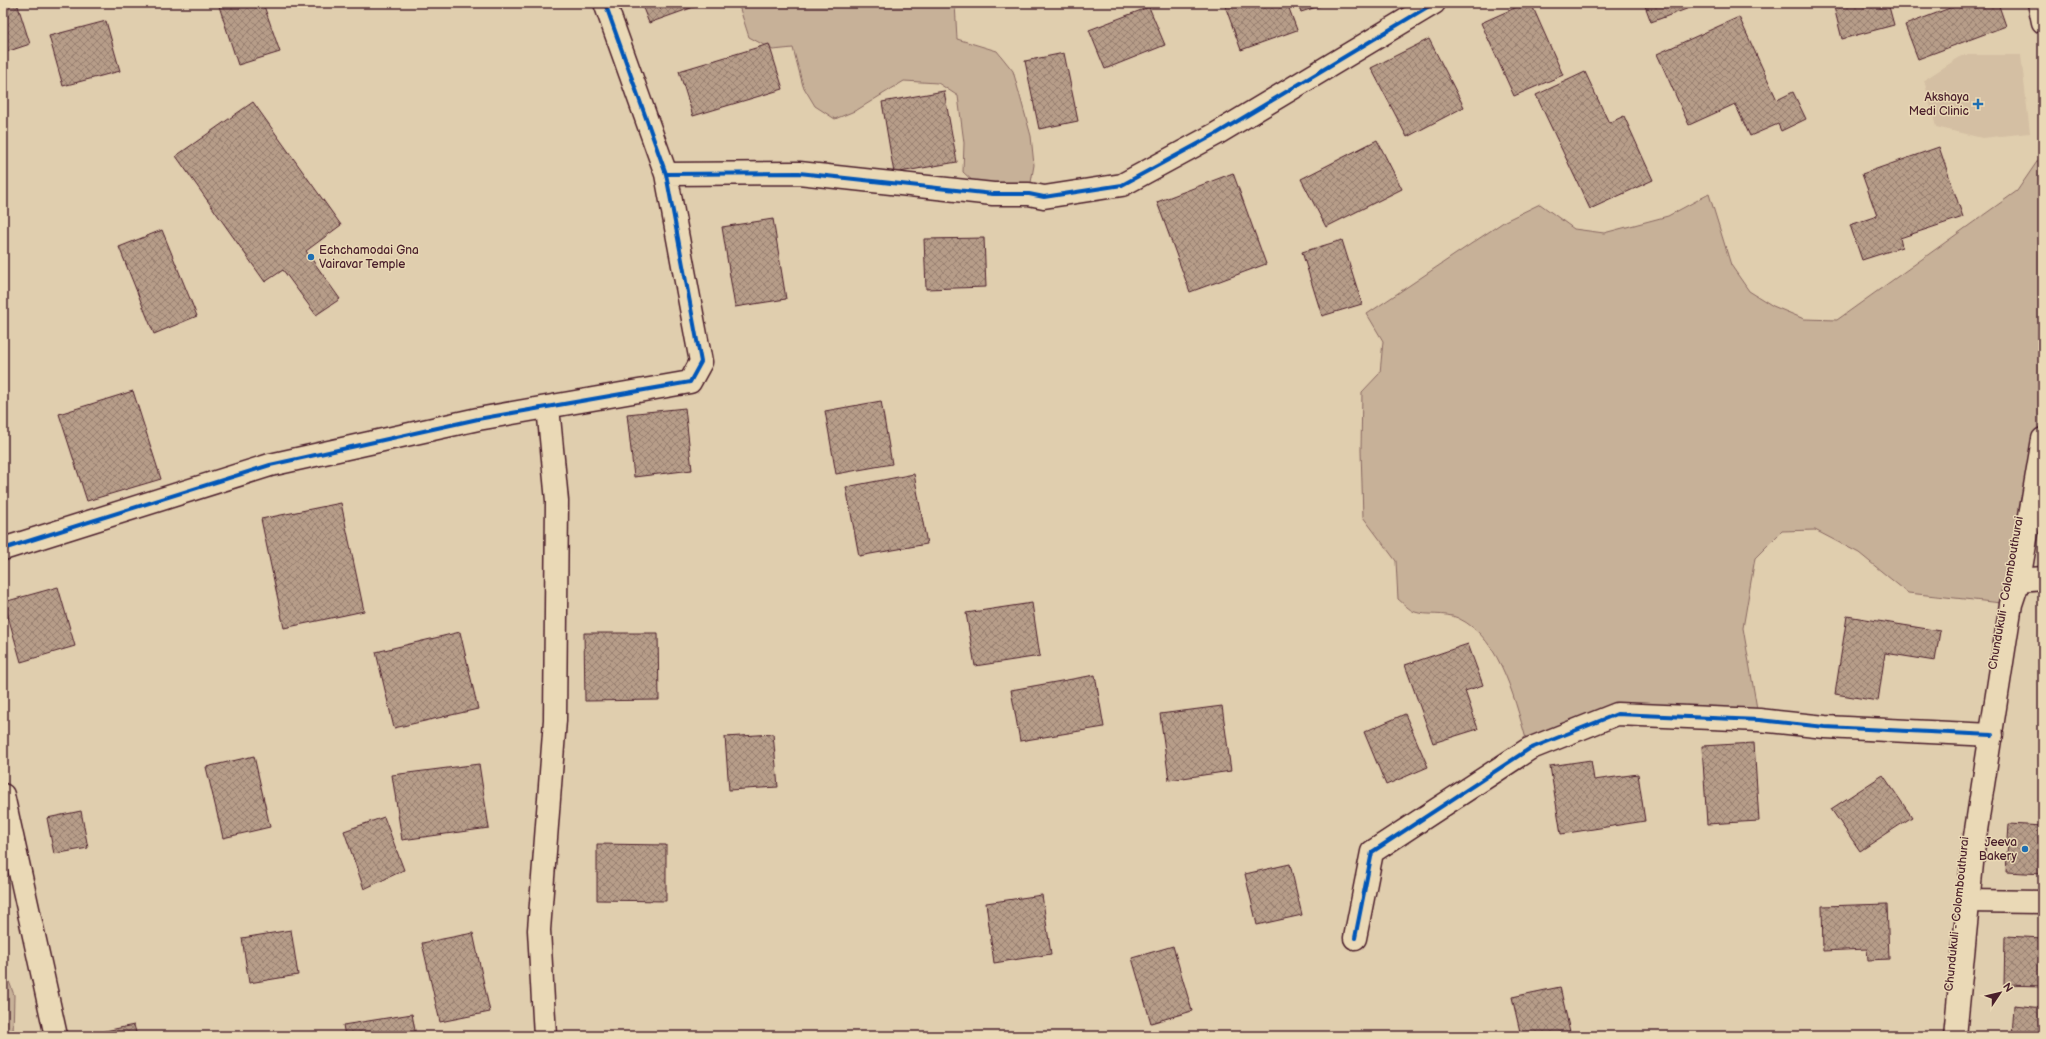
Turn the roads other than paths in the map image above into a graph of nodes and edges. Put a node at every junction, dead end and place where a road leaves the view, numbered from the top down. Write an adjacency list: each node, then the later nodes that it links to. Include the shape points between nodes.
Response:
1 (605, 3): 5 (street)
2 (1434, 3): 5 (street, via 1216,134 1122,185 1044,197 799,173)
3 (2039, 3): 4 (street)
4 (2043, 22)
5 (666, 174): 6 (street, via 701,362 690,382)
6 (548, 408): 8 (street, via 478,419 270,465); 17 (street, via 557,501 555,720 539,930)
7 (2042, 446): 10 (street, Chundukuli - Colombouthurai)
8 (3, 549)
9 (2043, 578): 10 (street)
10 (2019, 580): 11 (street, Chundukuli - Colombouthurai, via 2011,604)
11 (1992, 735): 13 (street, Chundukuli - Colombouthurai, via 1974,843); 15 (street, via 1617,714 1529,749 1372,852)
12 (3, 795): 16 (street)
13 (1968, 900): 14 (street); 18 (street, Chundukuli - Colombouthurai)
14 (2043, 902)
15 (1355, 938)
16 (56, 1036)
17 (545, 1036)
18 (1955, 1036)

